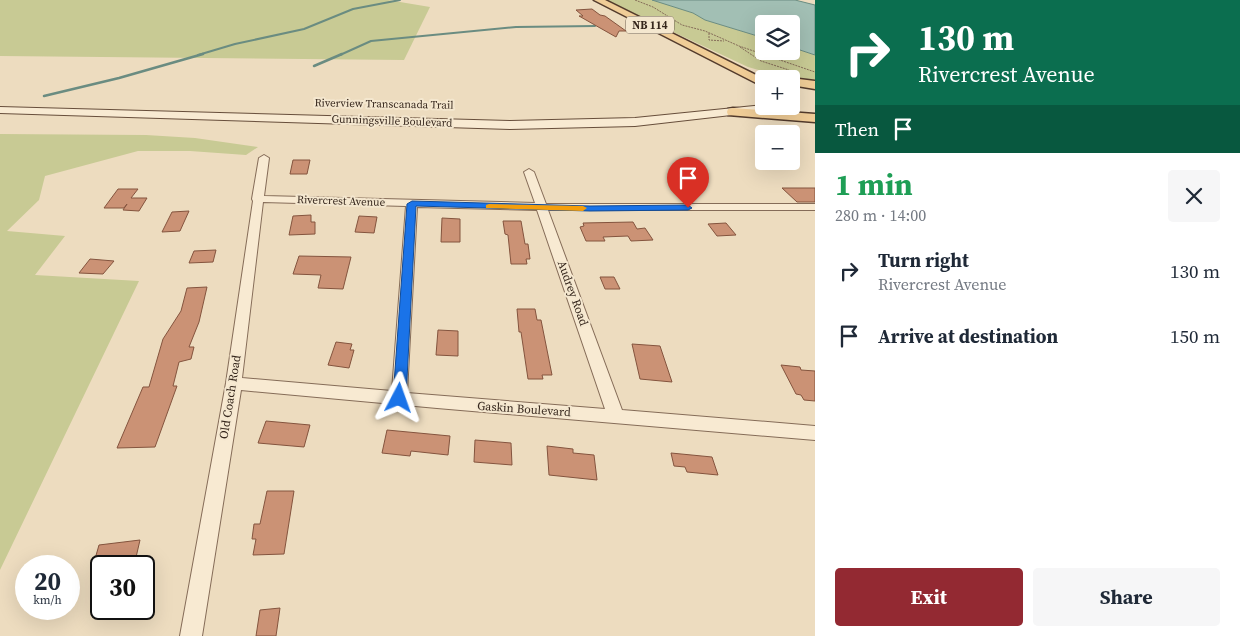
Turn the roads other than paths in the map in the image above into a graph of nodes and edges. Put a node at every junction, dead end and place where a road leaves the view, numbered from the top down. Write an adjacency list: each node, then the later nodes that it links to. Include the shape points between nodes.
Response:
1 (598, 0): 2 (main road, NB 114)
2 (708, 54): 3 (main road); 4 (main road, NB 114)
3 (755, 72)
4 (742, 73): 5 (main road, NB 114); 11 (main road, via 758,87 762,102)
5 (755, 75)
6 (800, 79): 7 (main road)
7 (815, 86)
8 (800, 106): 12 (main road)
9 (755, 109): 11 (main road, Gunningsville Boulevard)
10 (0, 110): 11 (main road, Gunningsville Boulevard, via 510,125 635,122)
11 (733, 112): 13 (main road)
12 (815, 112)
13 (815, 118)
14 (264, 158): 16 (street, Old Coach Road)
15 (529, 172): 18 (street, Audrey Road)
16 (257, 199): 17 (street, Rivercrest Avenue); 20 (street, Old Coach Road)
17 (412, 204): 18 (street, Rivercrest Avenue); 21 (street)
18 (542, 207): 19 (street, Rivercrest Avenue); 22 (street, Audrey Road)
19 (815, 207)
20 (234, 383): 21 (street, Gaskin Boulevard); 24 (street, Old Coach Road)
21 (399, 398): 22 (street, Gaskin Boulevard)
22 (616, 416): 23 (street, Gaskin Boulevard)
23 (815, 433)
24 (191, 636)

